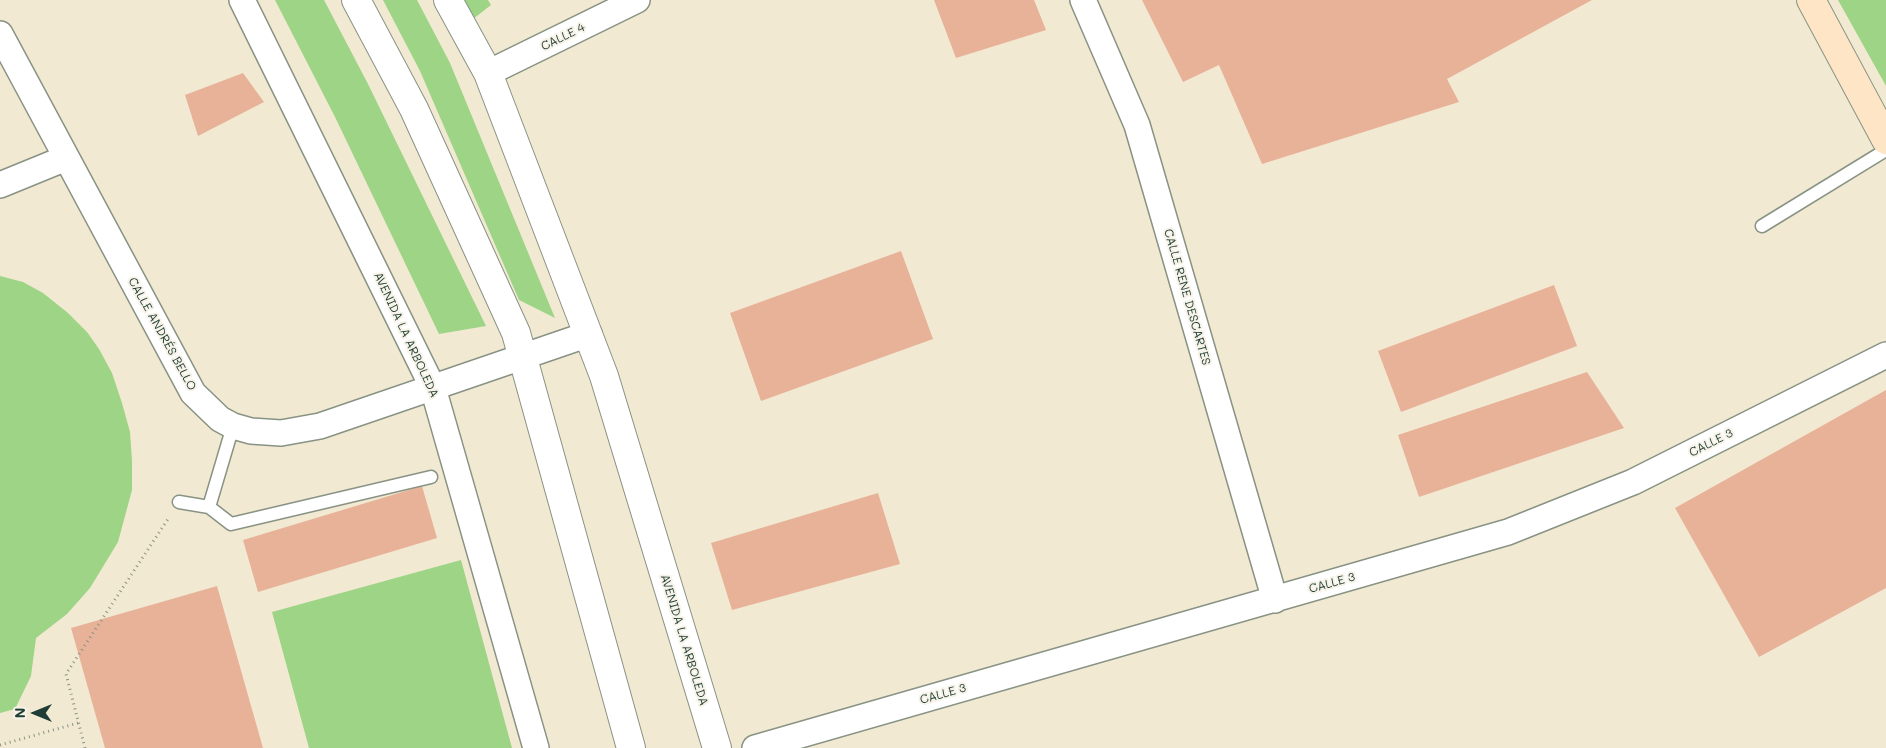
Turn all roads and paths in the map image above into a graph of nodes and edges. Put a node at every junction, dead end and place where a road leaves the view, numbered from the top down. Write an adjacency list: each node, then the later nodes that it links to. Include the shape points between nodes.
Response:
1 (242, 0): 17 (street, AVENIDA LA ARBOLEDA)
2 (356, 0): 16 (street, via 414,109 516,333)
3 (448, 0): 8 (street, AVENIDA LA ARBOLEDA)
4 (638, 0): 8 (street, CALLE 4)
5 (1083, 0): 22 (street, CALLE RENE DESCARTES, via 1137,125)
6 (1811, 0): 9 (main road)
7 (0, 34): 11 (street, CALLE ANDRÉS BELLO)
8 (488, 73): 14 (street, AVENIDA LA ARBOLEDA)
9 (1886, 140)
10 (1886, 150): 13 (lane)
11 (66, 158): 12 (street); 18 (street, CALLE ANDRÉS BELLO, via 193,393 220,419)
12 (0, 185)
13 (1762, 226)
14 (588, 334): 16 (street, CALLE ANDRÉS BELLO); 28 (street, AVENIDA LA ARBOLEDA, via 604,376)
15 (1886, 355): 22 (street, CALLE 3, via 1624,486 1508,532)
16 (523, 357): 17 (street, CALLE ANDRÉS BELLO); 27 (street)
17 (433, 388): 18 (street, CALLE ANDRÉS BELLO, via 320,426 281,434); 26 (street, AVENIDA LA ARBOLEDA)
18 (233, 426): 21 (lane)
19 (432, 476): 21 (lane, via 231,524)
20 (179, 502): 21 (lane); 23 (path, via 66,674)
21 (209, 507)
22 (1275, 600): 29 (street, CALLE 3)
23 (78, 723): 24 (path); 25 (path)
24 (0, 745)
25 (85, 748)
26 (536, 748)
27 (631, 748)
28 (717, 748)
29 (755, 748)

